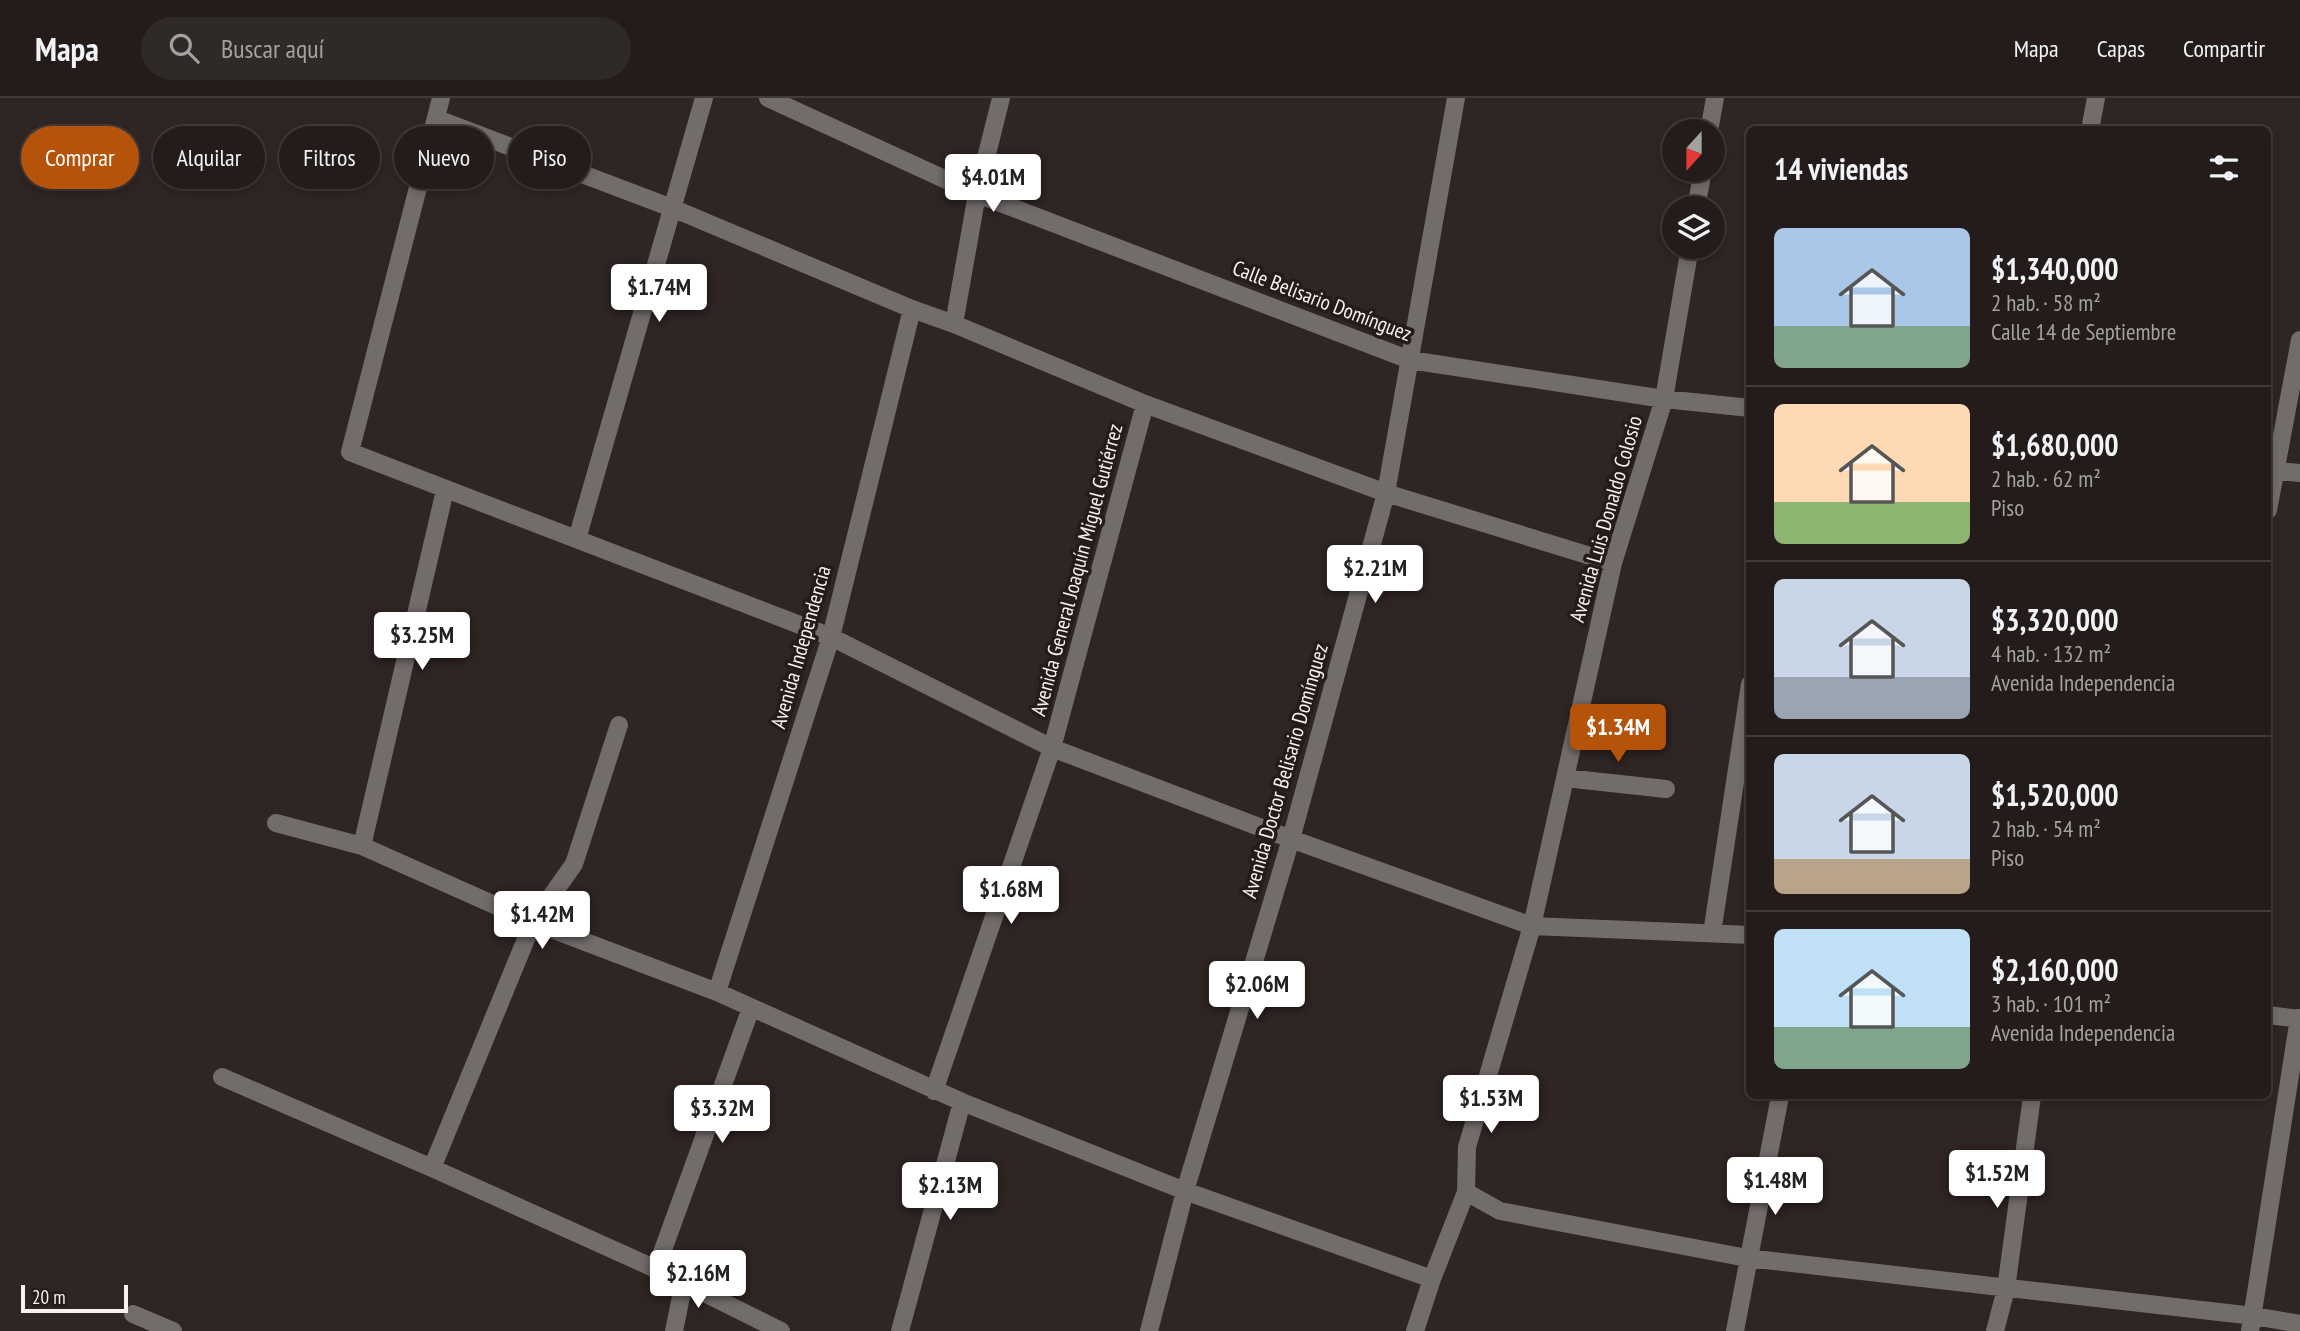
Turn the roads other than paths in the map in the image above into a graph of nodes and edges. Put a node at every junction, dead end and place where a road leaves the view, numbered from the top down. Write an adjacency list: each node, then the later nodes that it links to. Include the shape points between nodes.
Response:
1 (442, 98): 8 (street)
2 (704, 98): 12 (street)
3 (768, 98): 11 (street, Calle Belisario Domínguez)
4 (1002, 98): 11 (street)
5 (1456, 98): 17 (street, Avenida Doctor Belisario Domínguez)
6 (1715, 98): 9 (street)
7 (2096, 98): 10 (street)
8 (437, 119): 12 (street); 23 (street, via 350,452)
9 (1711, 119)
10 (2091, 126)
11 (978, 194): 15 (street); 17 (street, Calle Belisario Domínguez)
12 (672, 208): 14 (street); 25 (street)
13 (1688, 259): 18 (street, Avenida Luis Donaldo Colosio)
14 (912, 309): 15 (street); 27 (street, Avenida Independencia)
15 (954, 324): 19 (street)
16 (2300, 340): 21 (street)
17 (1410, 360): 18 (street, Calle Belisario Domínguez); 24 (street, Avenida Doctor Belisario Domínguez)
18 (1664, 398): 20 (street, Calle Belisario Domínguez); 26 (street, Avenida Luis Donaldo Colosio)
19 (1145, 404): 24 (street); 30 (street, Avenida General Joaquín Miguel Gutiérrez)
20 (1746, 408)
21 (2271, 470): 22 (street)
22 (2300, 473)
23 (445, 490): 25 (street); 35 (street)
24 (1386, 493): 26 (street); 34 (street, Avenida Doctor Belisario Domínguez)
25 (577, 539): 27 (street)
26 (1613, 562): 31 (street, Avenida Luis Donaldo Colosio)
27 (831, 637): 30 (street); 40 (street, Avenida Independencia)
28 (1746, 710): 38 (street)
29 (619, 725): 36 (street, via 574,864)
30 (1052, 748): 34 (street); 45 (street, Avenida General Joaquín Miguel Gutiérrez)
31 (1565, 778): 32 (street); 37 (street, Avenida Luis Donaldo Colosio)
32 (1666, 789)
33 (276, 823): 35 (street)
34 (1291, 839): 37 (street); 50 (street, Avenida Doctor Belisario Domínguez)
35 (362, 846): 36 (street)
36 (533, 922): 40 (street); 49 (street)
37 (1532, 926): 38 (street); 51 (street, Avenida Luis Donaldo Colosio, via 1467,1147)
38 (1712, 933): 39 (street)
39 (1746, 935)
40 (717, 992): 41 (street)
41 (751, 1008): 45 (street); 53 (street)
42 (2271, 1015): 43 (street)
43 (2300, 1019): 58 (street)
44 (222, 1077): 49 (street)
45 (933, 1091): 48 (street)
46 (1779, 1099): 52 (street)
47 (2032, 1099): 56 (street)
48 (962, 1102): 50 (street); 63 (street)
49 (432, 1168): 53 (street)
50 (1185, 1191): 54 (street); 64 (street, Avenida Doctor Belisario Domínguez)
51 (1466, 1192): 52 (street, via 1500,1211); 54 (street)
52 (1747, 1258): 56 (street); 66 (street)
53 (656, 1269): 55 (street)
54 (1432, 1279): 65 (street)
55 (684, 1282): 61 (street); 62 (street)
56 (2006, 1289): 58 (street); 67 (street)
57 (133, 1314): 60 (street)
58 (2252, 1323): 59 (street)
59 (2300, 1324)
60 (173, 1331)
61 (674, 1331)
62 (781, 1331)
63 (900, 1331)
64 (1149, 1331)
65 (1415, 1331)
66 (1735, 1331)
67 (1995, 1331)

